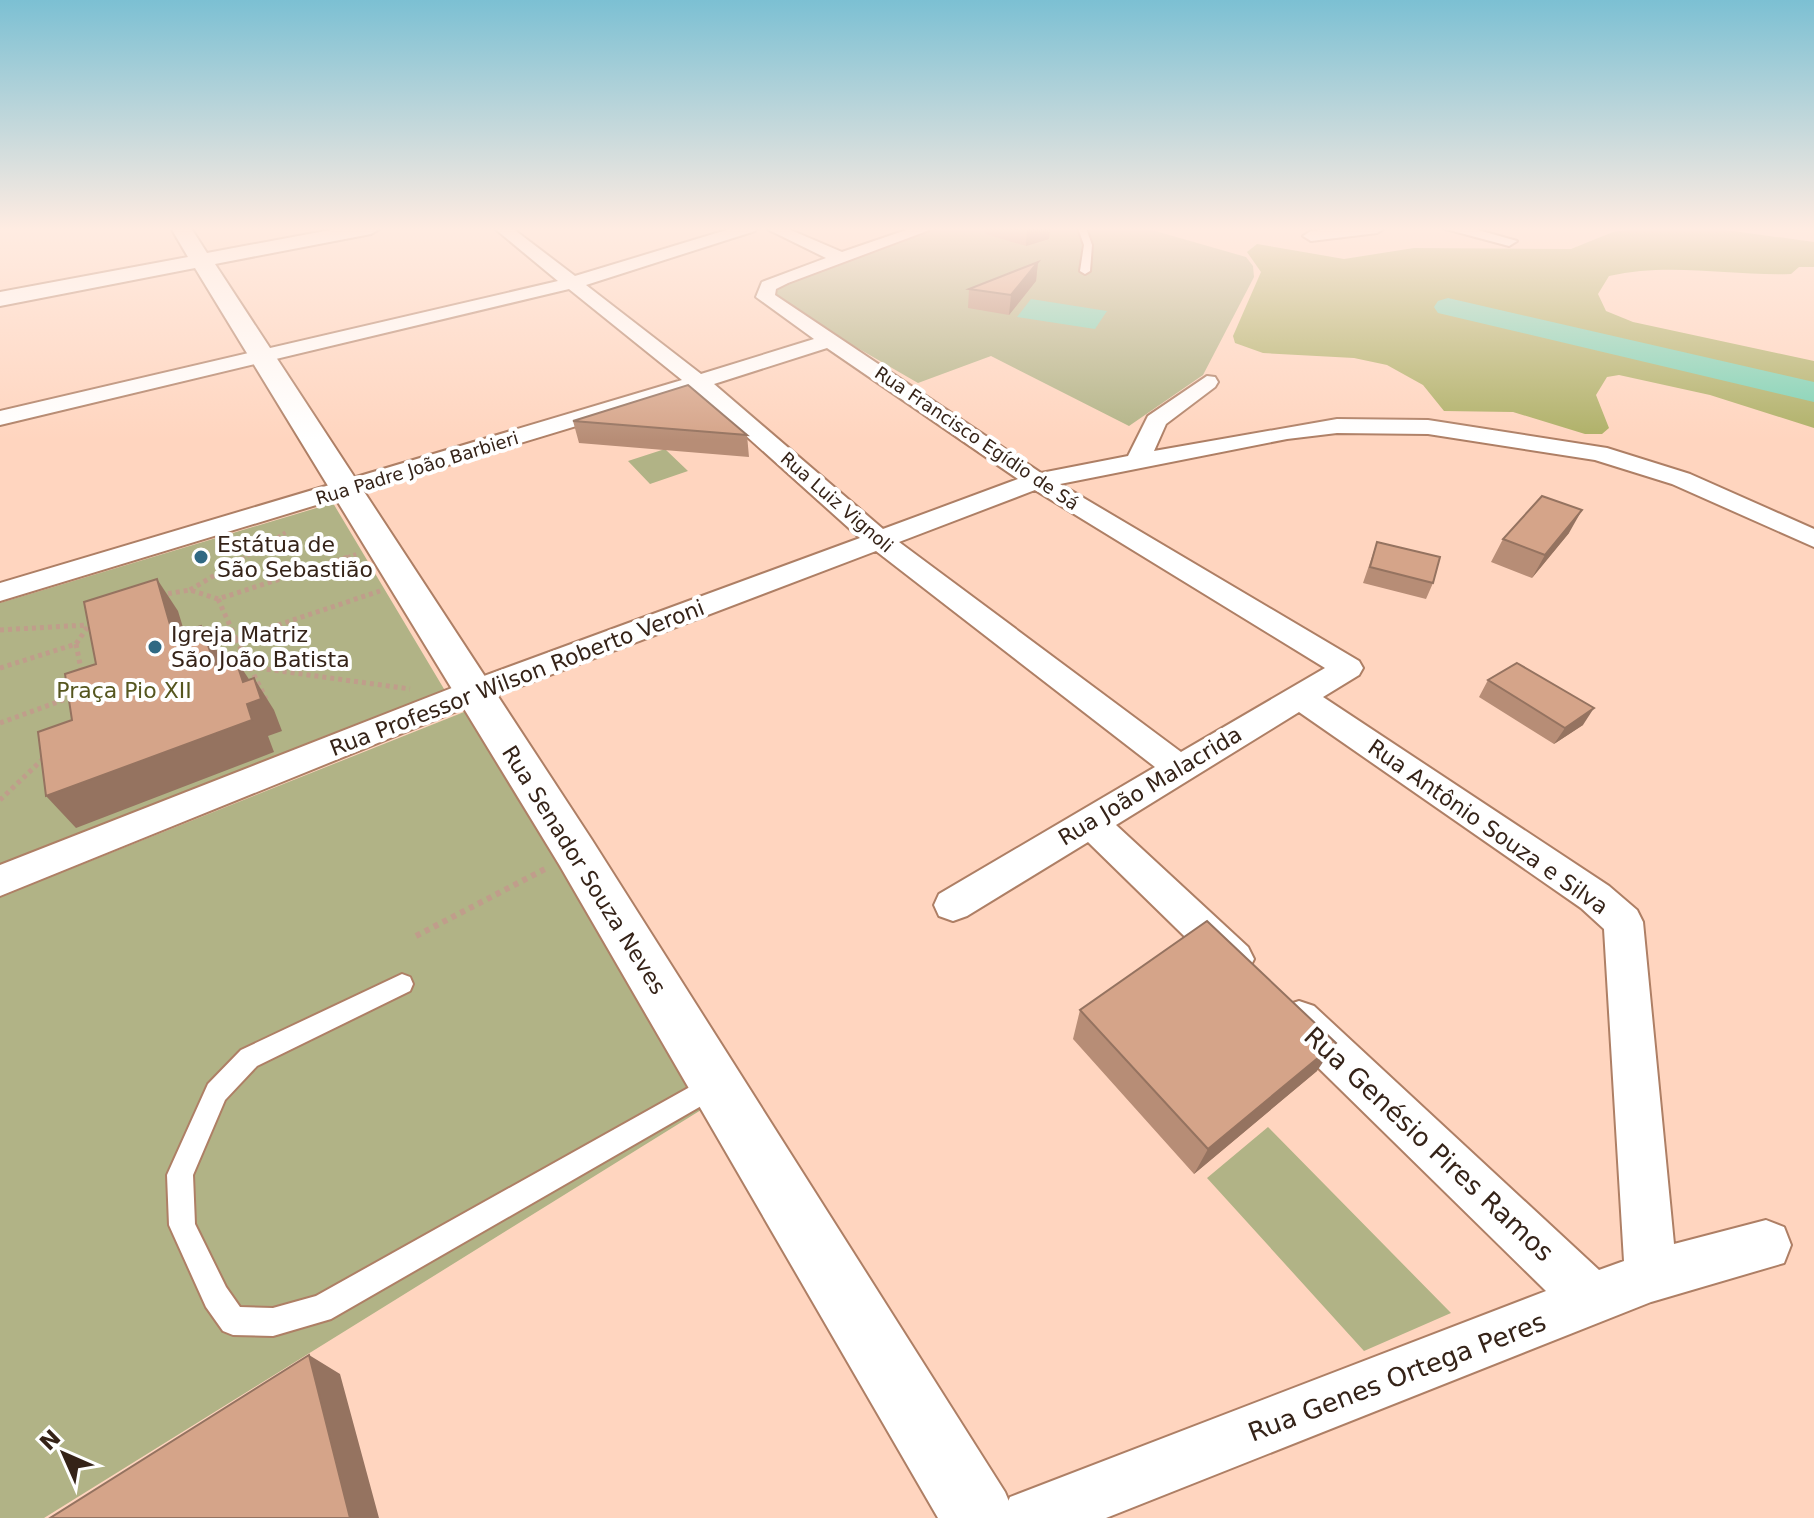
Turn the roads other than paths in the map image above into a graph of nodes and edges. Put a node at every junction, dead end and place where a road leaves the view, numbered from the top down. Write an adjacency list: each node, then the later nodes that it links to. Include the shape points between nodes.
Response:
1 (225, 299): 6 (street, Rua Senador Souza Neves)
2 (504, 299): 6 (street)
3 (592, 299): 8 (street, Rua Luiz Vignoli)
4 (768, 299): 5 (street, Rua Francisco Egídio de Sá)
5 (833, 340): 8 (street, Rua Padre João Barbieri); 11 (street, Rua Francisco Egídio de Sá)
6 (259, 356): 9 (street); 12 (street, Rua Senador Souza Neves)
7 (1207, 382): 10 (street, via 1156,421)
8 (700, 383): 12 (street, Rua Padre João Barbieri); 14 (street, Rua Luiz Vignoli)
9 (0, 418)
10 (1137, 462): 11 (street, Rua Professor Wilson Roberto Veroni); 13 (street, Rua Professor Wilson Roberto Veroni, via 1287,432 1337,426 1428,427 1624,459)
11 (1037, 481): 14 (street, Rua Professor Wilson Roberto Veroni); 16 (street, Rua Francisco Egídio de Sá)
12 (347, 490): 15 (street, Rua Padre João Barbieri); 17 (street, Rua Senador Souza Neves, via 366,546)
13 (1814, 539)
14 (879, 540): 17 (street, Rua Professor Wilson Roberto Veroni); 19 (street, Rua Luiz Vignoli)
15 (0, 592)
16 (1348, 668): 18 (street, Rua João Malacrida)
17 (473, 692): 21 (street, Rua Professor Wilson Roberto Veroni); 24 (street, Rua Senador Souza Neves)
18 (1298, 696): 19 (street, Rua João Malacrida); 26 (street, Rua Antônio Souza e Silva, via 1595,897 1623,922)
19 (1179, 768): 20 (street, Rua João Malacrida)
20 (1090, 822): 22 (street, Rua João Malacrida); 27 (street, Rua Genésio Pires Ramos)
21 (0, 881)
22 (953, 905)
23 (402, 984): 24 (lane, via 249,1058 224,1080 201,1122 180,1175 182,1225 233,1321 273,1322 321,1309)
24 (716, 1084): 28 (street, Rua Senador Souza Neves)
25 (1766, 1245): 26 (street, Rua Genes Ortega Peres)
26 (1651, 1276): 27 (street, Rua Genes Ortega Peres)
27 (1594, 1301): 29 (street, Rua Genes Ortega Peres)
28 (979, 1518)
29 (1031, 1518)

